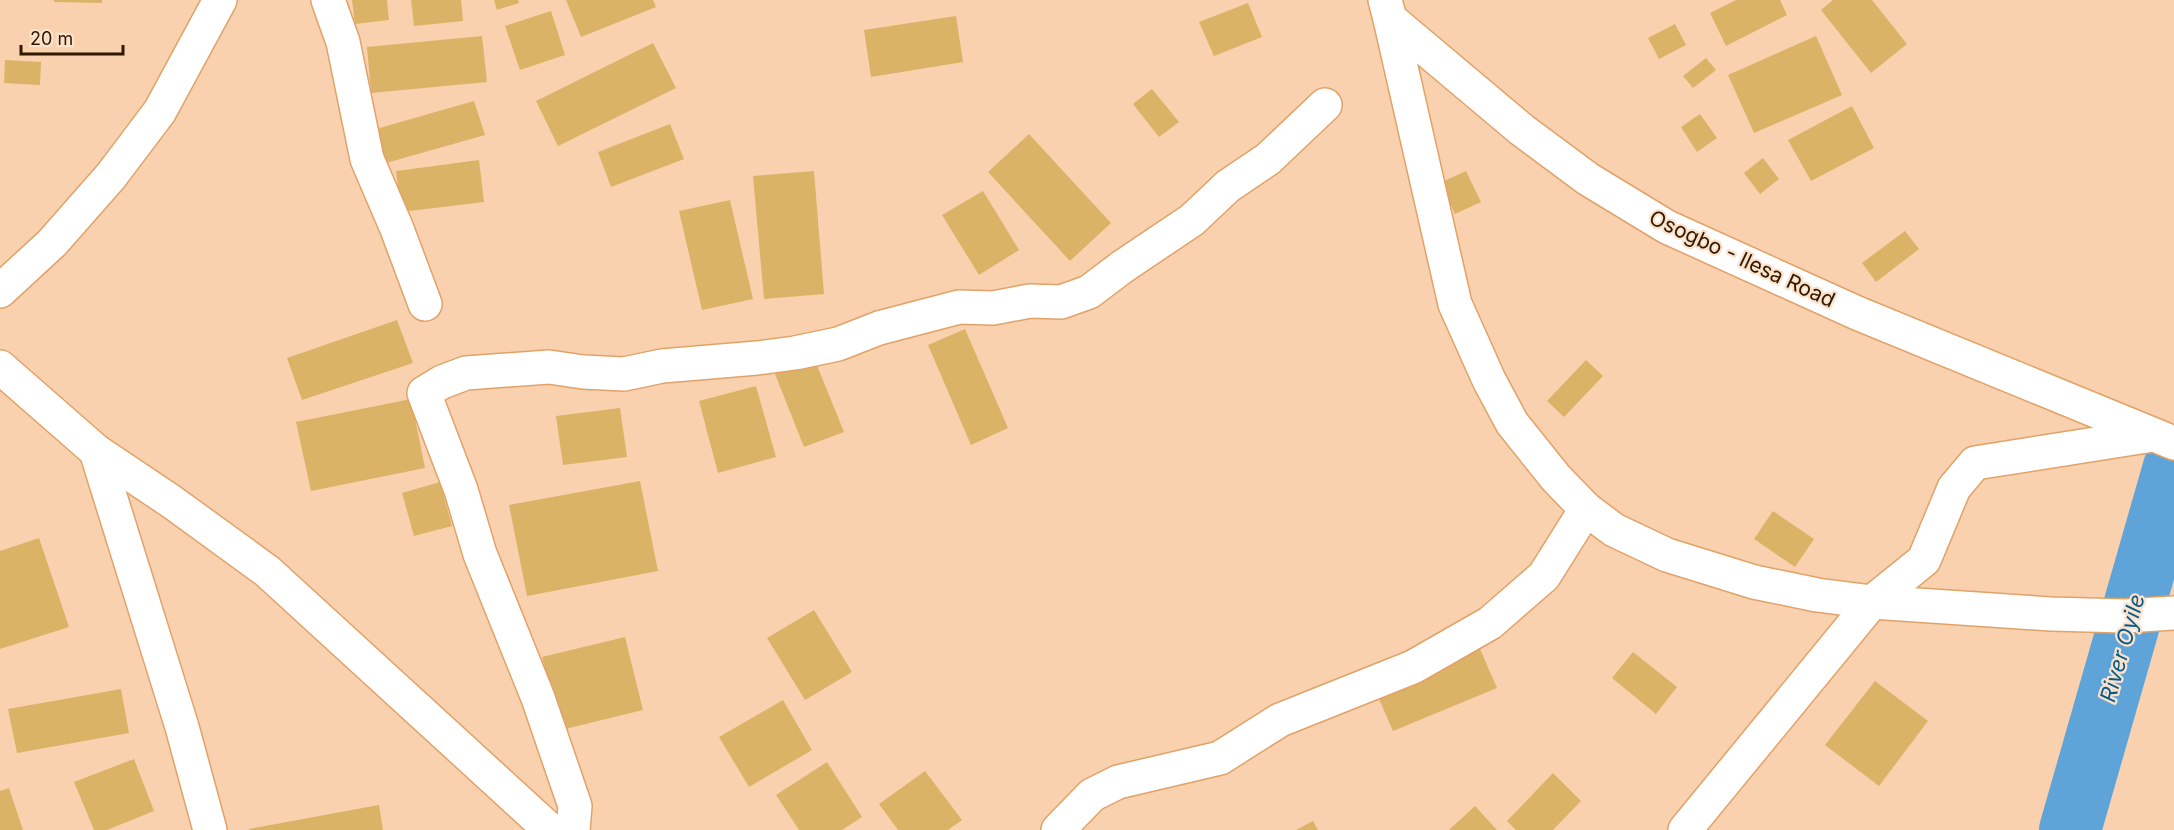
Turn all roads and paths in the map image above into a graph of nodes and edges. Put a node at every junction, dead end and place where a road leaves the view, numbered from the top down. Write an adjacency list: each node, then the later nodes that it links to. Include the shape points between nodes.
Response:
1 (220, 0): 5 (street, via 160,111 111,176 52,243)
2 (328, 0): 6 (street, via 343,42 367,159)
3 (1388, 9): 8 (street, Osogbo - Ilesa Road, via 1522,130 1588,179 1667,227 1857,313); 10 (street, via 1455,304 1512,423)
4 (1325, 105): 15 (street, via 1268,159 1228,186 1192,220 1089,292 1061,302 959,307 795,353 662,366 624,374 549,367 466,373 424,393 572,797)
5 (0, 291)
6 (425, 304)
7 (0, 367): 9 (street)
8 (2163, 439): 11 (street, via 1975,463 1954,488 1924,560)
9 (96, 452): 13 (street); 14 (street, via 267,571)
10 (1586, 509): 11 (street, via 1614,530 1667,555 1754,582); 16 (street, via 1544,576 1490,623 1413,667 1280,720 1220,758 1118,782 1092,795)
11 (1872, 602): 12 (street, via 2051,614); 17 (street)
12 (2171, 613)
13 (210, 830)
14 (550, 830)
15 (573, 830)
16 (1058, 830)
17 (1685, 830)

